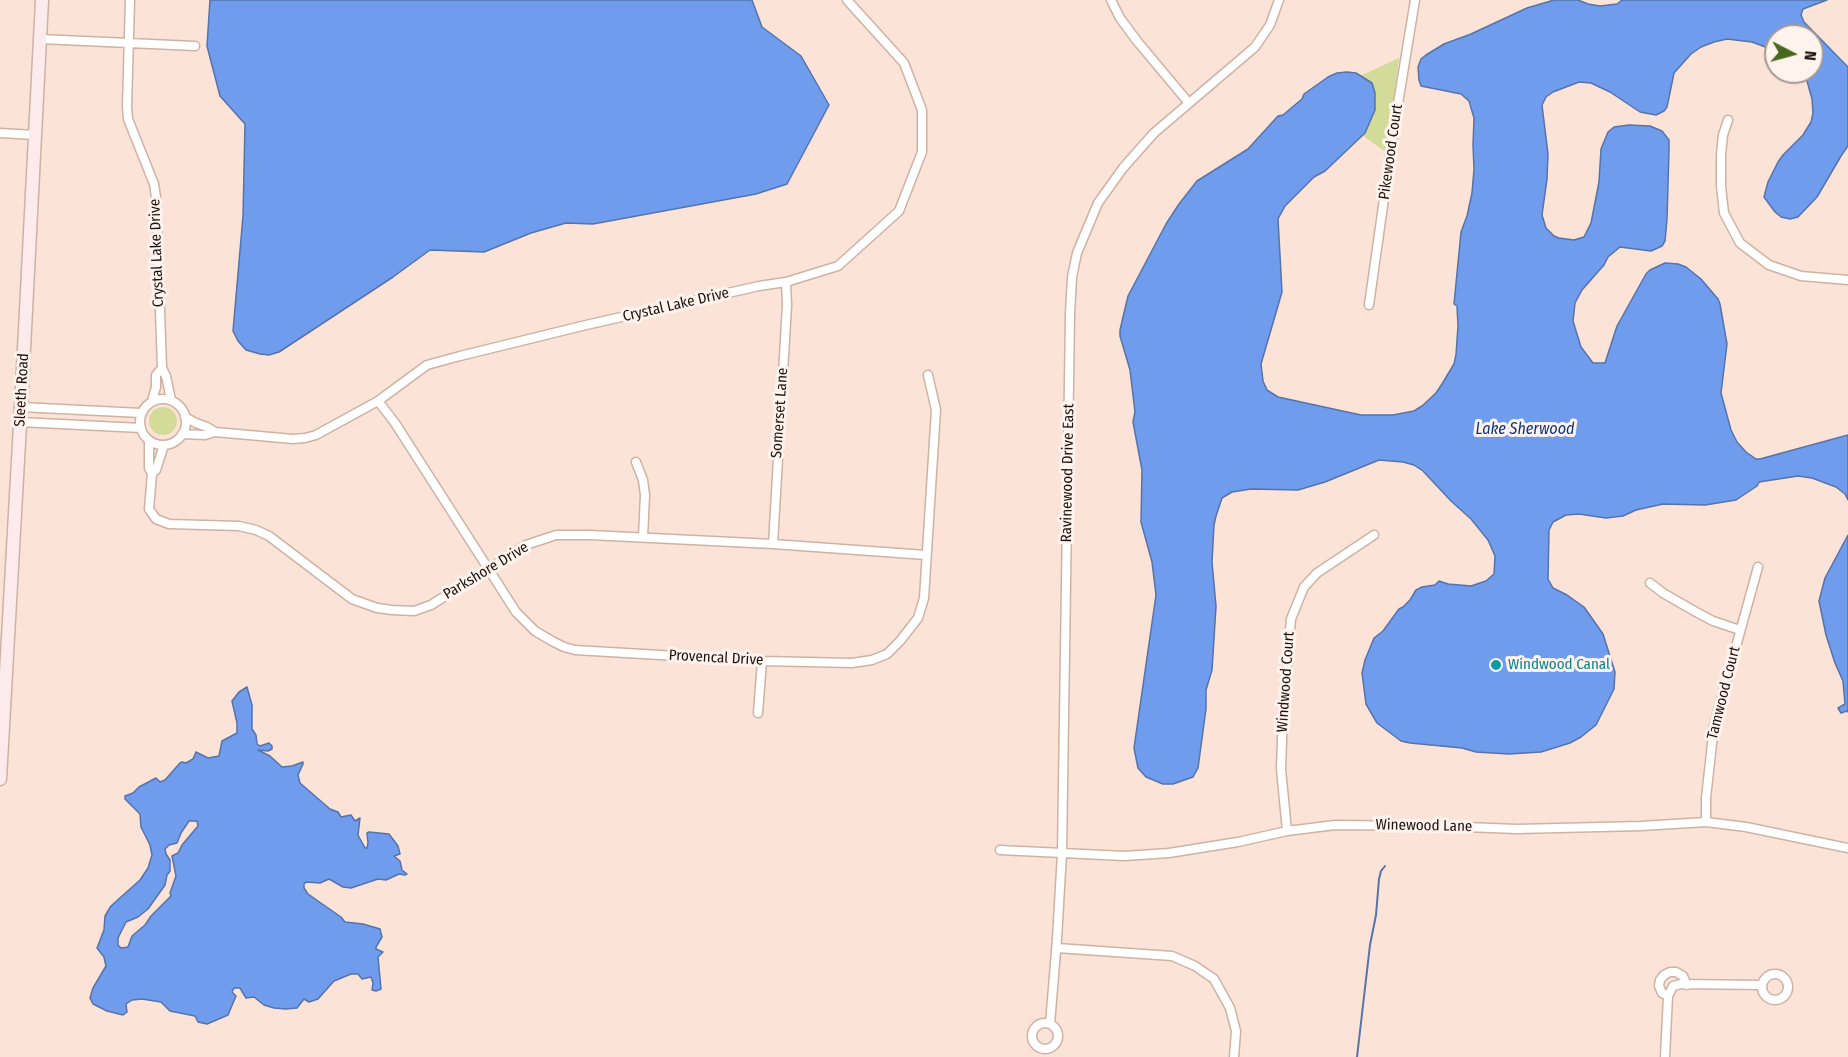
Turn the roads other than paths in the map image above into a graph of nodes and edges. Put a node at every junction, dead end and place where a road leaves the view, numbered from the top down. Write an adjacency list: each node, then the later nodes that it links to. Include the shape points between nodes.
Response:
1 (42, 0): 7 (street, Sleeth Road)
2 (130, 0): 8 (street, Crystal Lake Drive)
3 (847, 0): 15 (street, Crystal Lake Drive, via 904,63 922,110 922,152 899,211 838,266)
4 (1111, 0): 10 (street, via 1137,41)
5 (1279, 0): 10 (street, Ravinewood Drive East, via 1259,42)
6 (1415, 0): 16 (street, Pikewood Court)
7 (40, 39): 8 (street); 13 (street, Sleeth Road)
8 (128, 43): 9 (street); 17 (street, Crystal Lake Drive, via 128,119 156,197)
9 (195, 46)
10 (1188, 102): 48 (street, Ravinewood Drive East, via 1154,133 1108,187 1085,230 1072,277)
11 (1728, 120): 14 (street, via 1723,135 1721,186 1724,213 1740,243 1769,265 1801,276)
12 (0, 133): 13 (street)
13 (34, 135): 22 (street, Sleeth Road)
14 (1848, 280)
15 (786, 282): 21 (street, Crystal Lake Drive, via 427,365); 35 (street, Somerset Lane)
16 (1369, 305)
17 (162, 368): 19 (street, Crystal Lake Drive); 20 (street, Crystal Lake Drive, via 156,375)
18 (928, 375): 36 (street, Provencal Drive, via 936,410)
19 (171, 400): 20 (street); 24 (street, Crystal Lake Drive)
20 (152, 401): 23 (street)
21 (378, 401): 27 (street, Crystal Lake Drive, via 305,438); 38 (street, Provencal Drive)
22 (21, 407): 23 (street); 25 (street, Sleeth Road)
23 (141, 413): 26 (street)
24 (185, 417): 27 (street, Crystal Lake Drive); 28 (street)
25 (20, 422): 26 (street); 43 (street, Sleeth Road)
26 (141, 428): 29 (street)
27 (215, 432): 28 (street, Crystal Lake Drive)
28 (182, 434): 30 (street, Crystal Lake Drive)
29 (150, 441): 30 (street); 32 (street, Parkshore Drive, via 148,468)
30 (164, 445): 32 (street, Parkshore Drive)
31 (636, 462): 34 (street, via 645,495)
32 (152, 474): 38 (street, Parkshore Drive, via 149,509 156,519 170,524 256,530 352,598 377,608 414,611)
33 (1374, 535): 45 (street, Windwood Court, via 1317,573 1304,587 1291,619 1281,768)
34 (643, 537): 35 (street, Parkshore Drive); 38 (street, Parkshore Drive, via 556,535 526,545)
35 (773, 544): 36 (street, Parkshore Drive)
36 (926, 555): 41 (street, Provencal Drive, via 924,598 918,618 887,654 852,663)
37 (1758, 567): 40 (street, Tamwood Court)
38 (488, 568): 41 (street, Provencal Drive, via 516,612 535,631 564,647)
39 (1650, 583): 40 (street, via 1713,621)
40 (1740, 630): 44 (street, Tamwood Court, via 1712,737)
41 (762, 661): 42 (street)
42 (758, 714)
43 (0, 779)
44 (1706, 822): 45 (street, Winewood Lane, via 1517,829 1335,825); 46 (street, Winewood Lane)
45 (1287, 831): 48 (street, Winewood Lane, via 1169,853)
46 (1848, 848)
47 (1000, 849): 48 (street, Winewood Lane)
48 (1062, 853): 49 (street, Ravinewood Drive East)
49 (1057, 948): 53 (street, Ravinewood Drive East); 54 (street, via 1172,956 1196,966 1214,979 1230,1008 1236,1031)
50 (1687, 985): 51 (street); 52 (street, via 1672,986); 52 (street, via 1676,972 1664,975 1659,986)
51 (1762, 985)
52 (1668, 996): 55 (street)
53 (1050, 1024)
54 (1234, 1057)
55 (1665, 1057)

